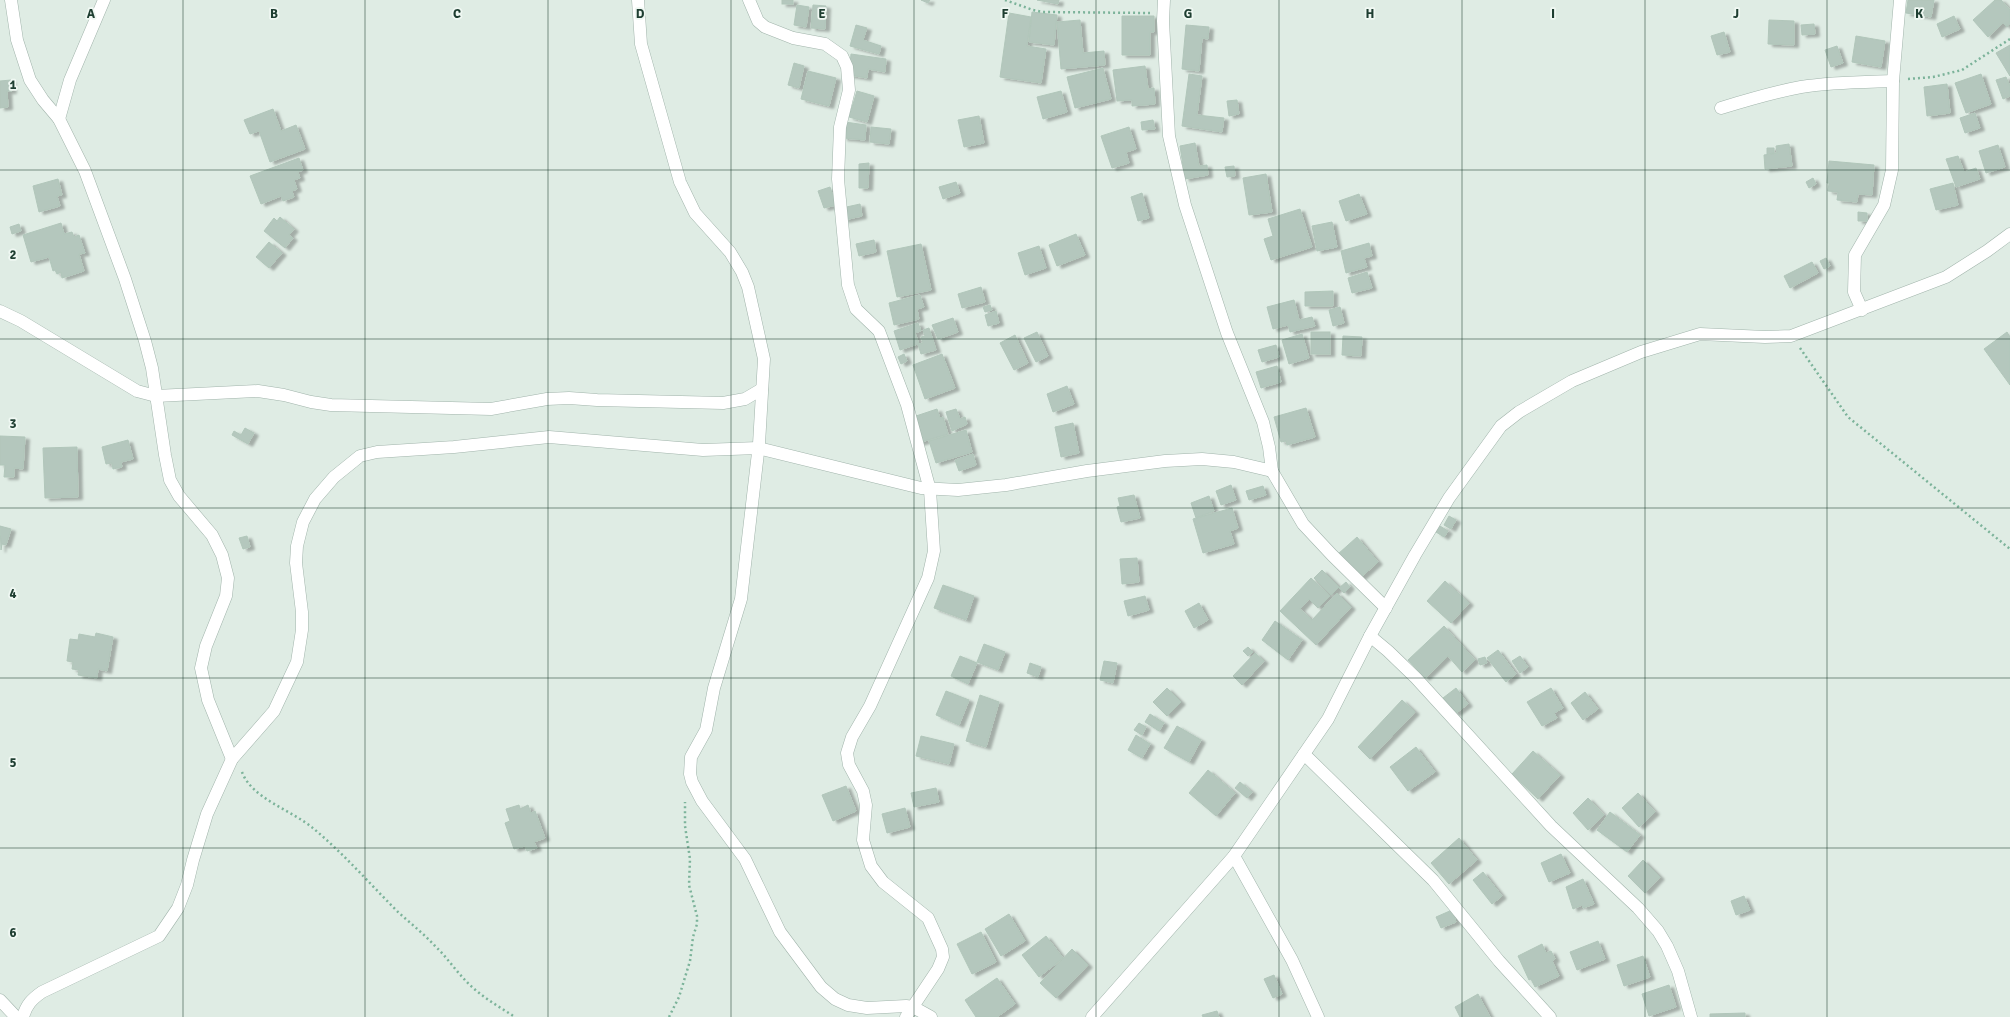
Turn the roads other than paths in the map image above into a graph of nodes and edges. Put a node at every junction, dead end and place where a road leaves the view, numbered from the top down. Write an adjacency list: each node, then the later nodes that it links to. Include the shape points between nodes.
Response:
1 (11, 0): 9 (street, via 17,40 30,80)
2 (104, 0): 9 (street, via 70,80)
3 (638, 0): 13 (street, via 641,44 684,191 700,219 730,252 748,286 764,359)
4 (749, 0): 17 (street, via 758,21 765,27 793,38 824,44 842,56 847,67 849,90 840,127 838,178 848,285 856,309 879,331 907,405)
5 (1164, 0): 16 (street, via 1169,136 1185,205 1227,333 1263,422)
6 (1900, 0): 7 (street)
7 (1893, 81): 8 (street, via 1801,87); 11 (street, via 1892,170 1884,205 1855,255 1854,292)
8 (1721, 108)
9 (59, 119): 14 (street, via 85,171 126,279 145,341)
10 (2010, 234): 11 (street, via 1946,277)
11 (1862, 310): 18 (street, via 1792,336 1700,334 1641,352 1572,381 1518,412 1501,426 1449,498)
12 (0, 311): 14 (street, via 70,350 124,385)
13 (762, 389): 14 (street, via 745,399 723,403 559,398 491,409 330,406 258,391); 15 (street)
14 (156, 396): 21 (street, via 170,480 212,535 222,555 228,578 226,596 206,646 201,668 208,700)
15 (758, 448): 17 (street); 21 (street, via 703,450 549,437 377,452 360,456 334,477 315,499 303,522 296,563 302,612 297,662 274,711); 24 (street, via 741,599 714,688 706,730 691,757 692,782 702,801 745,859 780,932 821,987 835,999 848,1005 867,1008 900,1006)
16 (1272, 471): 17 (street, via 1234,462 1202,459 1165,461 980,488); 18 (street, via 1303,524)
17 (930, 490): 24 (street, via 934,551 930,571 870,706 852,737 847,753 865,799 863,840 871,866 884,882 928,918 942,948 941,962)
18 (1386, 608): 19 (street)
19 (1370, 636): 20 (street, via 1328,719); 31 (street, via 1416,678 1551,826 1638,908 1658,931 1678,971)
20 (1304, 754): 22 (street); 30 (street, via 1432,880 1499,961)
21 (234, 757): 26 (street, via 208,814 178,908 162,932 142,945 32,998)
22 (1234, 856): 28 (street); 29 (street, via 1292,960)
23 (0, 1000): 25 (street)
24 (910, 1012): 27 (street)
25 (16, 1017)
26 (23, 1017)
27 (931, 1017)
28 (1092, 1017)
29 (1318, 1017)
30 (1550, 1017)
31 (1691, 1017)

